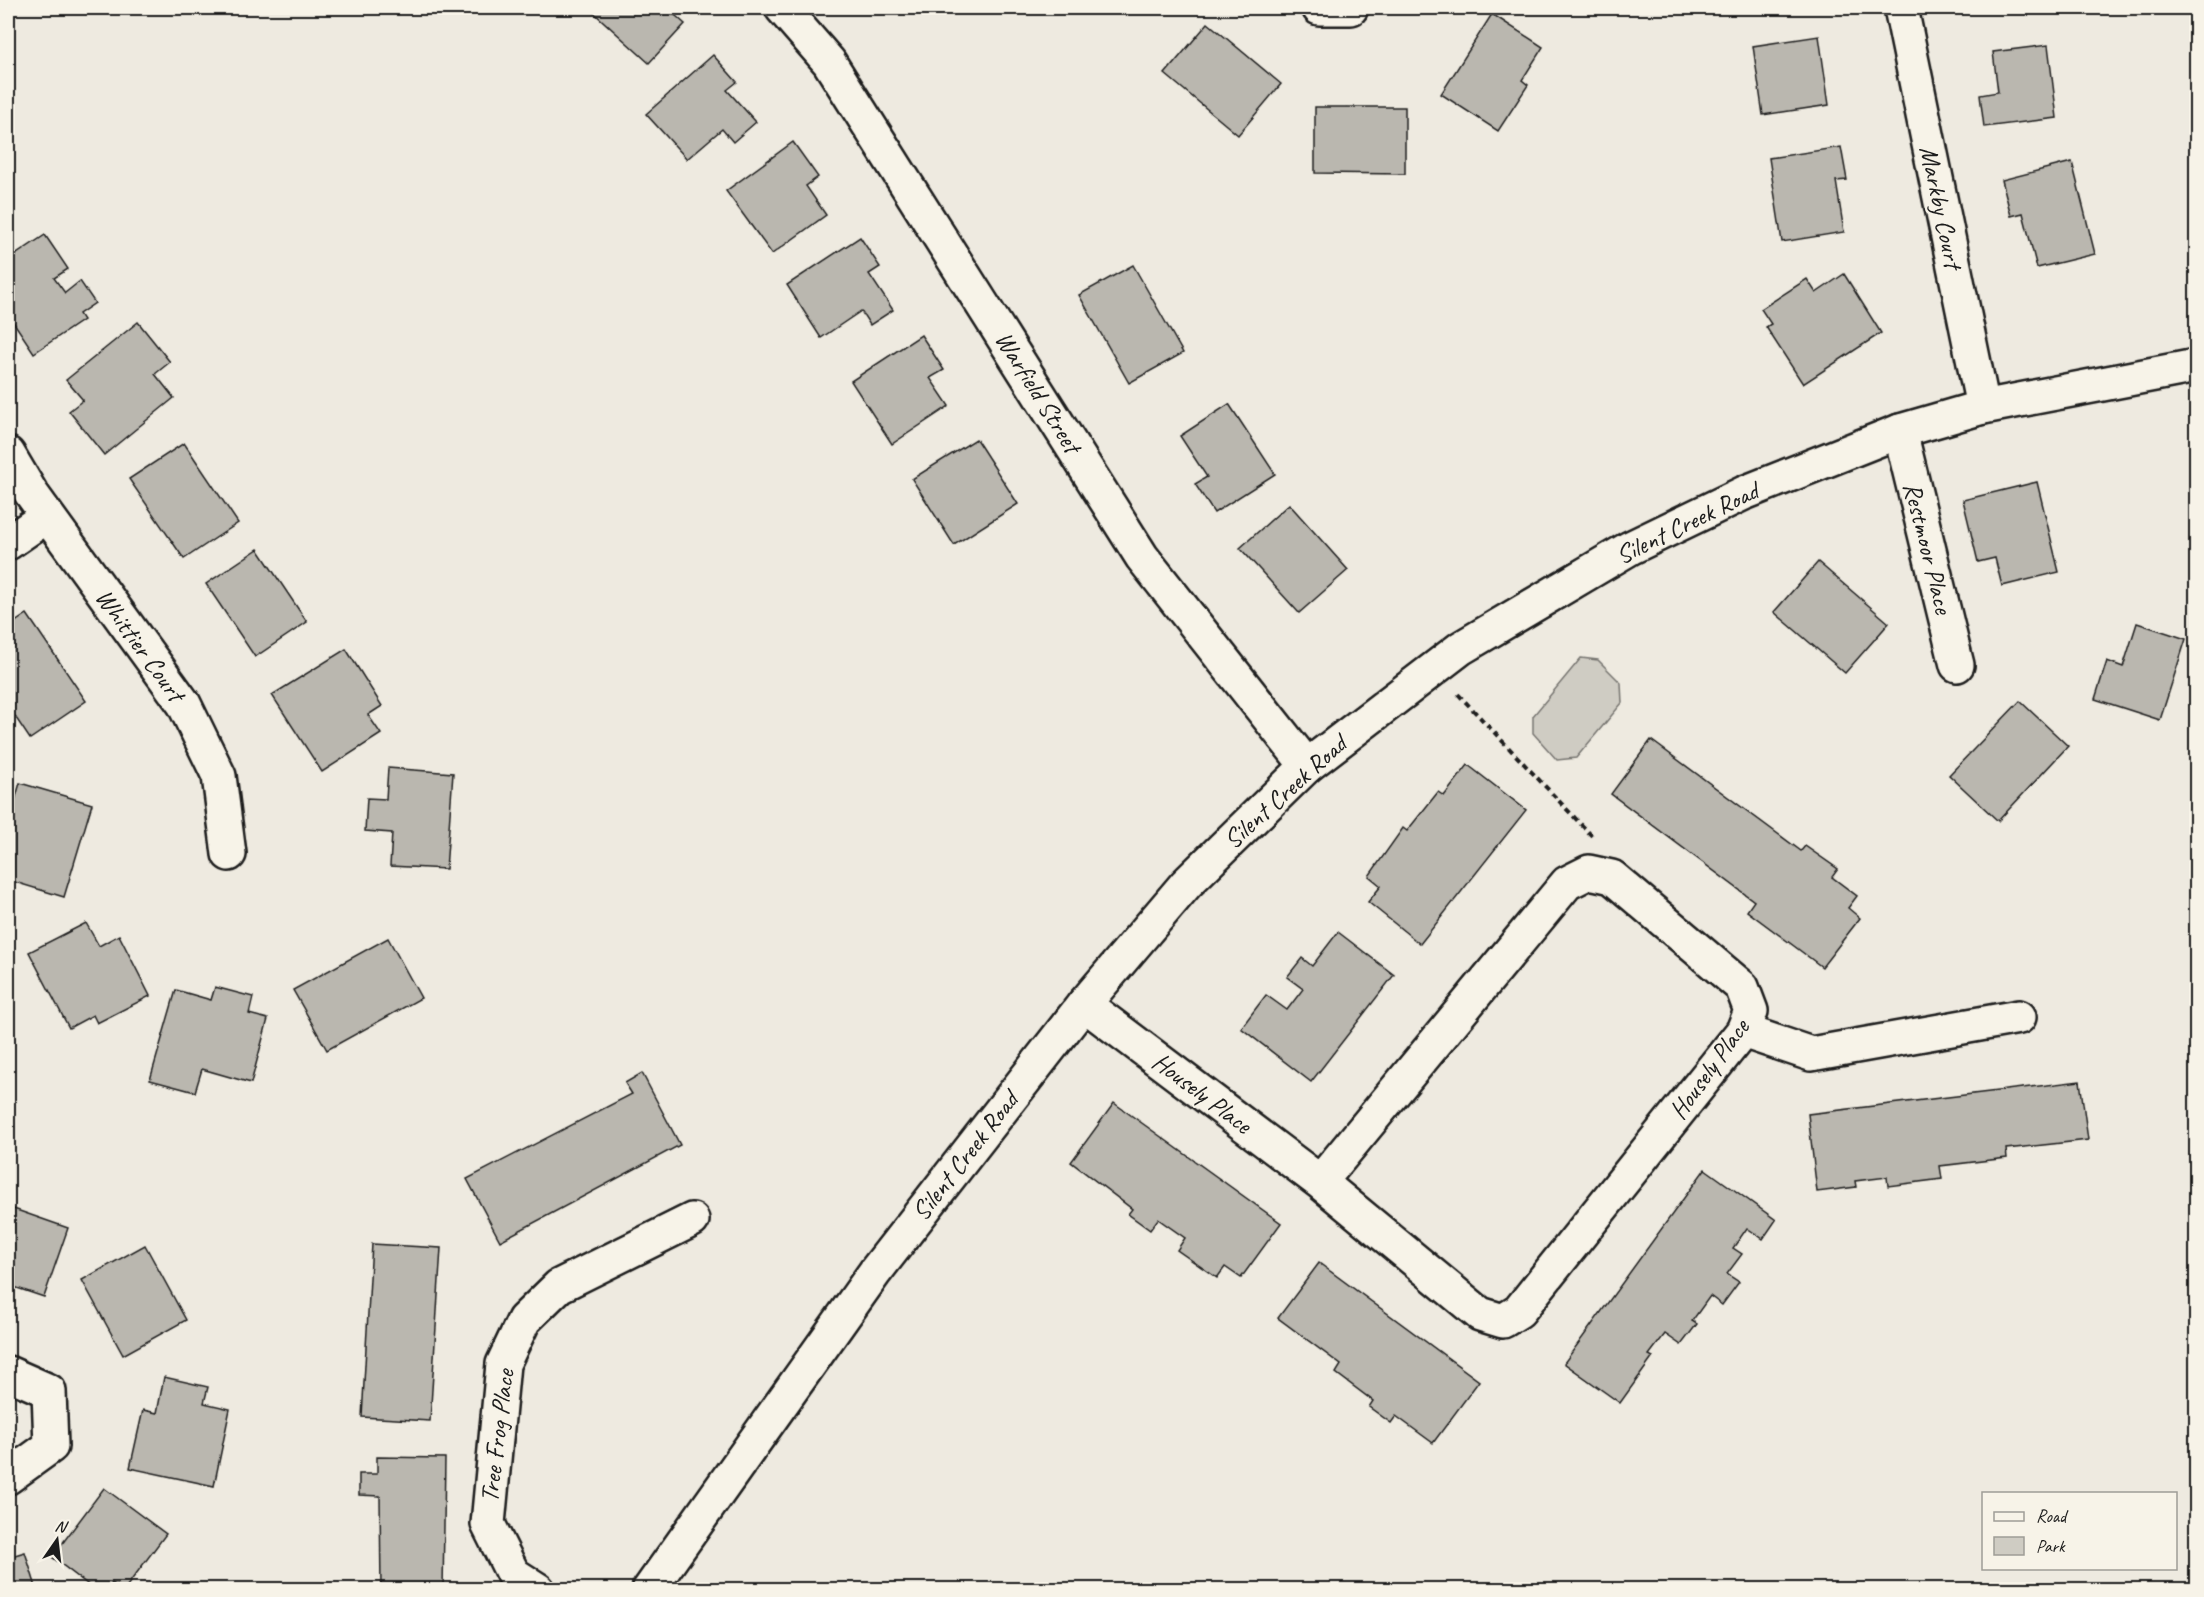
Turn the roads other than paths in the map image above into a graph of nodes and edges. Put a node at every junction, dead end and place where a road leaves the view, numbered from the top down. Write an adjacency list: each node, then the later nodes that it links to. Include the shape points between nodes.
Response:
1 (782, 8): 12 (street, Warfield Street, via 829,62 1142,557)
2 (1319, 8): 3 (street)
3 (1351, 8)
4 (1901, 8): 6 (street, Markby Court)
5 (2196, 366): 6 (street, Silent Creek Road)
6 (1983, 407): 7 (street, Silent Creek Road)
7 (1900, 431): 11 (street, Restmoor Place); 12 (street, Silent Creek Road, via 1744,493 1630,548 1461,648)
8 (8, 454): 9 (street, Whittier Court)
9 (47, 516): 10 (street); 13 (street, Whittier Court, via 184,704 219,776)
10 (8, 543)
11 (1957, 665)
12 (1307, 766): 14 (street, Silent Creek Road, via 1186,884)
13 (229, 854)
14 (1084, 1004): 17 (street, Housely Place); 22 (street, Silent Creek Road, via 875,1272)
15 (2019, 1017): 16 (street, via 1811,1054)
16 (1743, 1031): 17 (street, Housely Place, via 1520,1311 1503,1321 1480,1314); 17 (street, Housely Place, via 1751,1011 1742,987 1612,877 1588,872 1567,883)
17 (1320, 1182)
18 (692, 1220): 21 (street, Tree Frog Place, via 559,1286 524,1320 503,1364 488,1524 513,1575)
19 (8, 1373): 20 (street, via 49,1391 51,1446)
20 (8, 1477)
21 (538, 1590)
22 (649, 1590)

